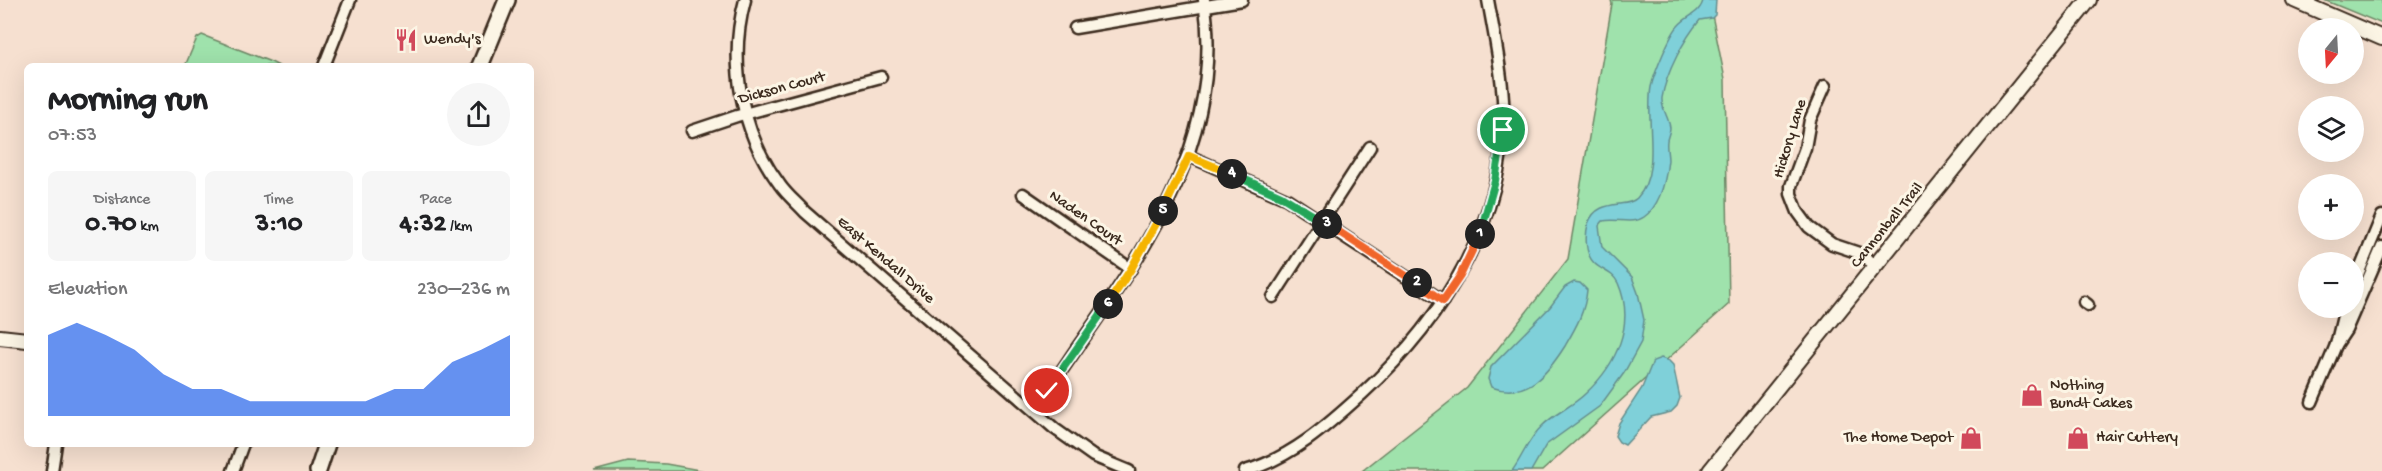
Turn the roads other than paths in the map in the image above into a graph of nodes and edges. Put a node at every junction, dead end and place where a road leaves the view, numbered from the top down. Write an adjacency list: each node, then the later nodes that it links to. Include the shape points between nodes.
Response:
1 (350, 0): 11 (street)
2 (507, 0): 12 (highway)
3 (745, 0): 15 (street, East Kendall Drive, via 737,46 738,78)
4 (1242, 0): 8 (street)
5 (1488, 0): 27 (street, via 1503,99 1500,157 1481,230 1460,276)
6 (2089, 0): 24 (main road, Cannonball Trail)
7 (2294, 0): 10 (main road)
8 (1205, 3): 9 (street); 18 (street, via 1208,58)
9 (1075, 28)
10 (2382, 38)
11 (325, 63)
12 (481, 63)
13 (881, 77): 15 (street, Dickson Court)
14 (1825, 86): 24 (street, Hickory Lane, via 1810,120 1791,194 1809,228 1832,244 1862,254)
15 (746, 114): 16 (street, Dickson Court); 33 (street, East Kendall Drive, via 755,142 774,176 805,212)
16 (692, 131)
17 (1371, 147): 21 (street)
18 (1189, 156): 21 (street, via 1274,193); 25 (street)
19 (1023, 194): 25 (street, Naden Court)
20 (2382, 216): 23 (street)
21 (1323, 221): 26 (street); 27 (street)
22 (2382, 247): 31 (street)
23 (2364, 260)
24 (1875, 267): 42 (main road, Cannonball Trail)
25 (1131, 269): 33 (street)
26 (1273, 297)
27 (1443, 301): 41 (street, via 1398,359 1345,410 1301,444)
28 (2343, 318): 31 (street)
29 (0, 337): 30 (main road)
30 (24, 340)
31 (2336, 345): 32 (street)
32 (2312, 402)
33 (1035, 409): 40 (street, East Kendall Drive, via 1076,445)
34 (56, 447): 37 (street)
35 (242, 447): 38 (street)
36 (326, 447): 39 (highway)
37 (52, 471)
38 (233, 471)
39 (318, 471)
40 (1129, 471)
41 (1245, 471)
42 (1710, 471)

